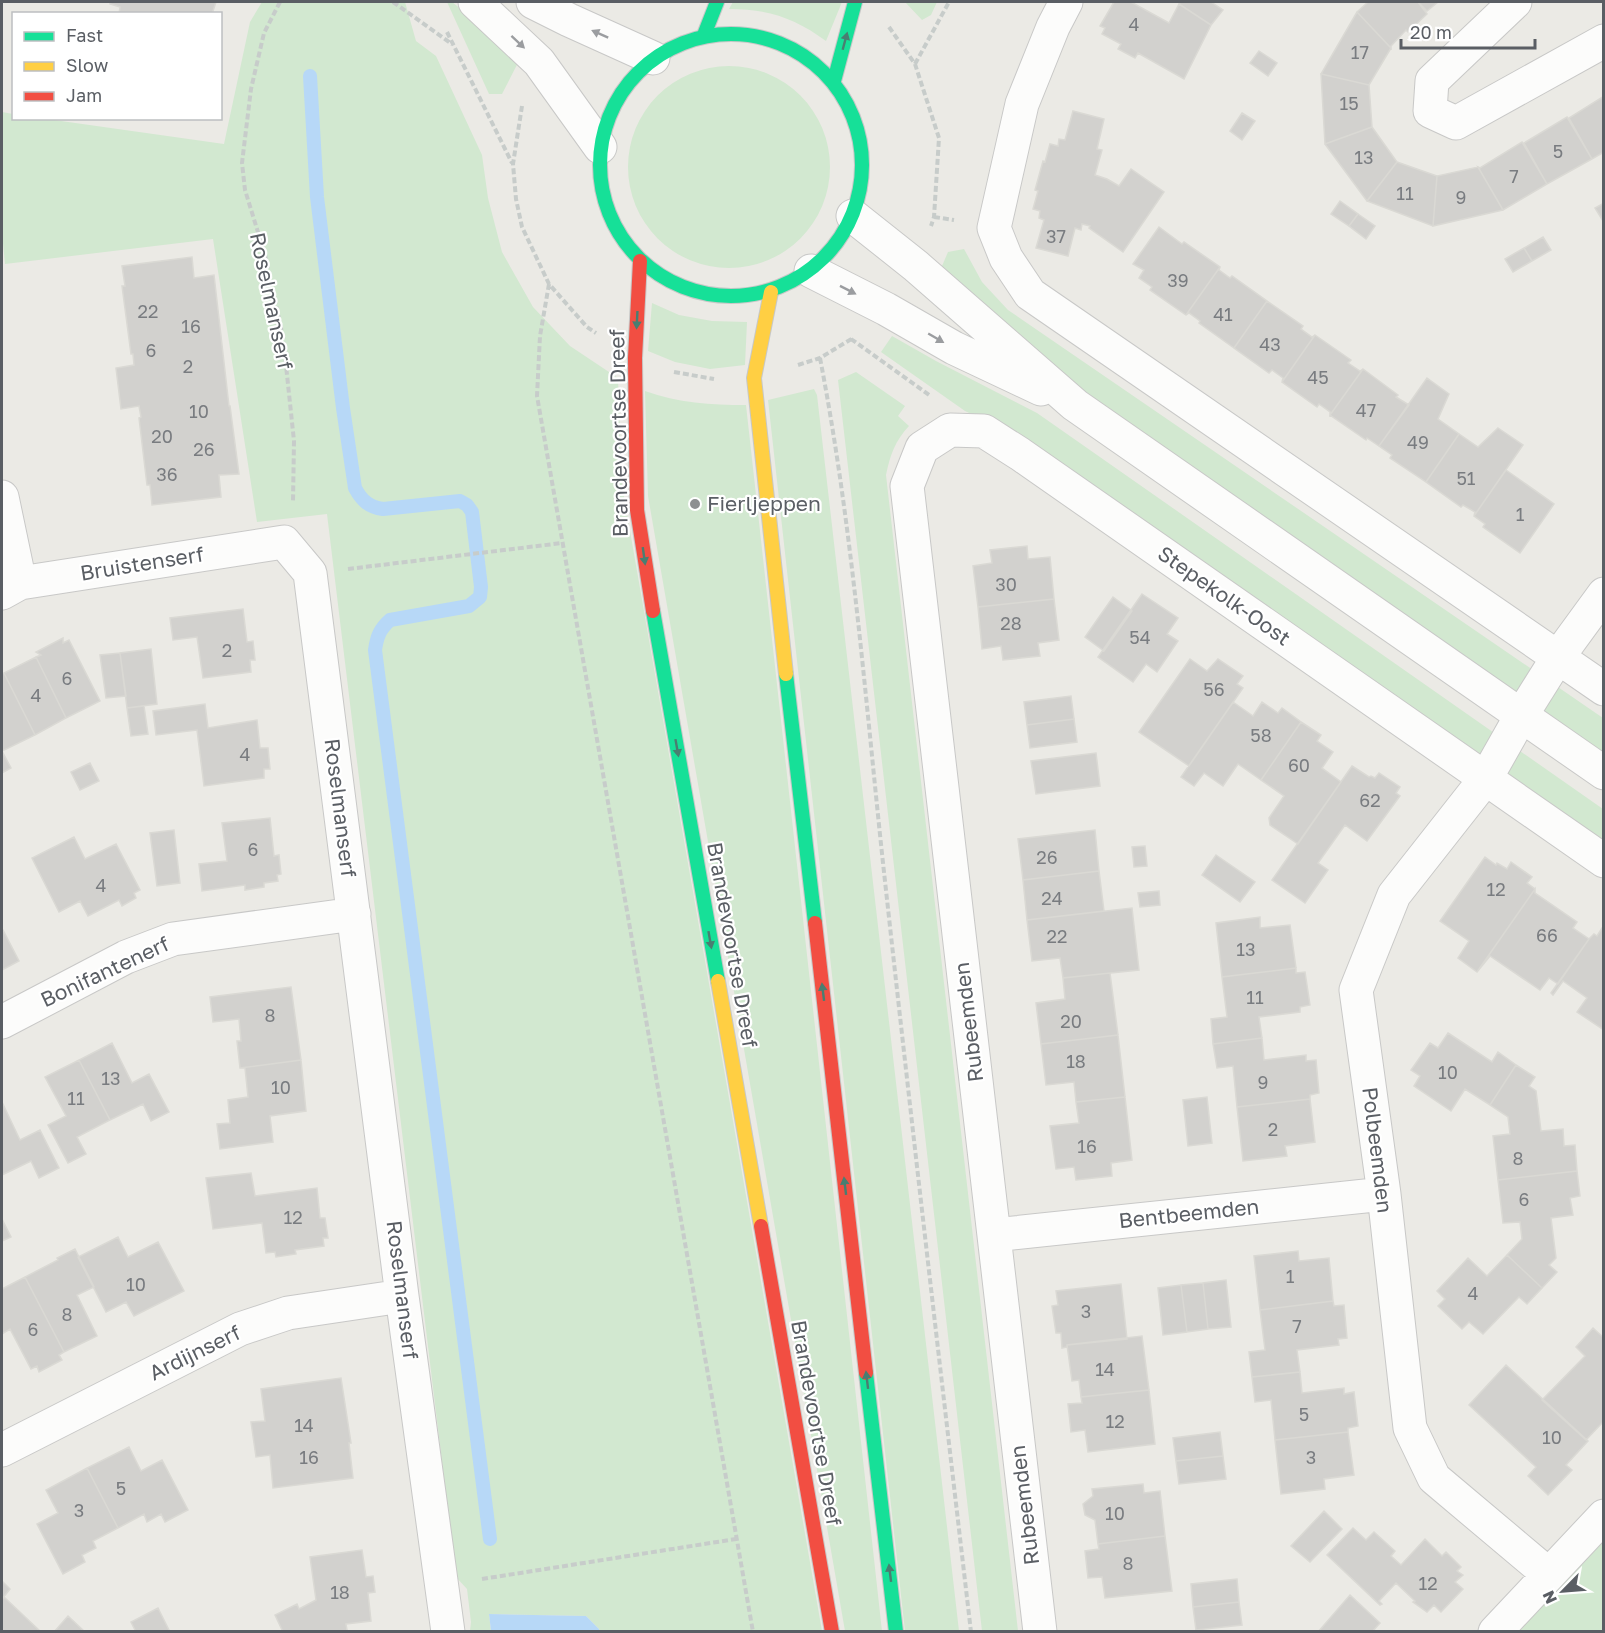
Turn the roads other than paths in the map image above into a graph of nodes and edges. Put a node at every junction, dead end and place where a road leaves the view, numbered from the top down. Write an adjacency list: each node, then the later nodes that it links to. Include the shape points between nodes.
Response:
1 (475, 2): 11 (street, one-way to 11, via 539,62)
2 (533, 2): 9 (street, one-way to 2)
3 (717, 2): 7 (main road)
4 (855, 2): 10 (main road, one-way to 4)
5 (1066, 2): 22 (street, via 1022,104 994,228 1006,258 1030,294)
6 (1515, 2): 8 (street, via 1432,81 1430,111 1456,123)
7 (704, 35): 9 (main road); 10 (main road, via 739,33 775,40 807,57)
8 (1604, 41)
9 (653, 58): 11 (main road, via 617,97)
10 (834, 81): 12 (main road, via 852,112 862,146 862,182)
11 (600, 147): 13 (main road, via 600,189 614,228)
12 (853, 216): 14 (main road, via 836,246); 16 (street)
13 (640, 261): 15 (main road, via 678,287 724,298); 37 (main road, Brandevoortse Dreef, one-way to 37, via 635,358 637,510)
14 (811, 271): 15 (main road); 16 (street, one-way to 16, via 954,348)
15 (771, 292): 38 (main road, one-way to 15, via 754,378)
16 (1075, 405): 24 (street)
17 (950, 430): 26 (street, Stepekolk-Oost, via 984,431 1020,454); 31 (street, Rubeemden, via 922,448 907,486)
18 (2, 497): 20 (street)
19 (310, 573): 20 (street, Bruistenserf, via 284,542); 28 (street, Roselmanserf)
20 (11, 588)
21 (1604, 594): 22 (street, Polbeemden)
22 (1558, 657): 23 (street); 24 (street, Polbeemden)
23 (1604, 689)
24 (1521, 716): 25 (street); 26 (street, Polbeemden)
25 (1604, 773)
26 (1486, 778): 27 (street, Stepekolk-Oost); 30 (street, Polbeemden, via 1394,895 1356,990)
27 (1604, 861)
28 (354, 914): 29 (street, Bonifantenerf, via 172,939 126,957); 32 (street, Roselmanserf)
29 (2, 1022)
30 (1383, 1194): 31 (street, Bentbeemden); 35 (street, Polbeemden, via 1410,1428 1434,1478)
31 (994, 1235): 39 (street, Rubeemden)
32 (402, 1296): 33 (street, Ardijnserf, via 288,1313 240,1329); 36 (street, Roselmanserf)
33 (2, 1450)
34 (1604, 1516): 35 (street)
35 (1548, 1575): 40 (street)
36 (448, 1632)
37 (832, 1632)
38 (896, 1632)
39 (1040, 1632)
40 (1495, 1632)

